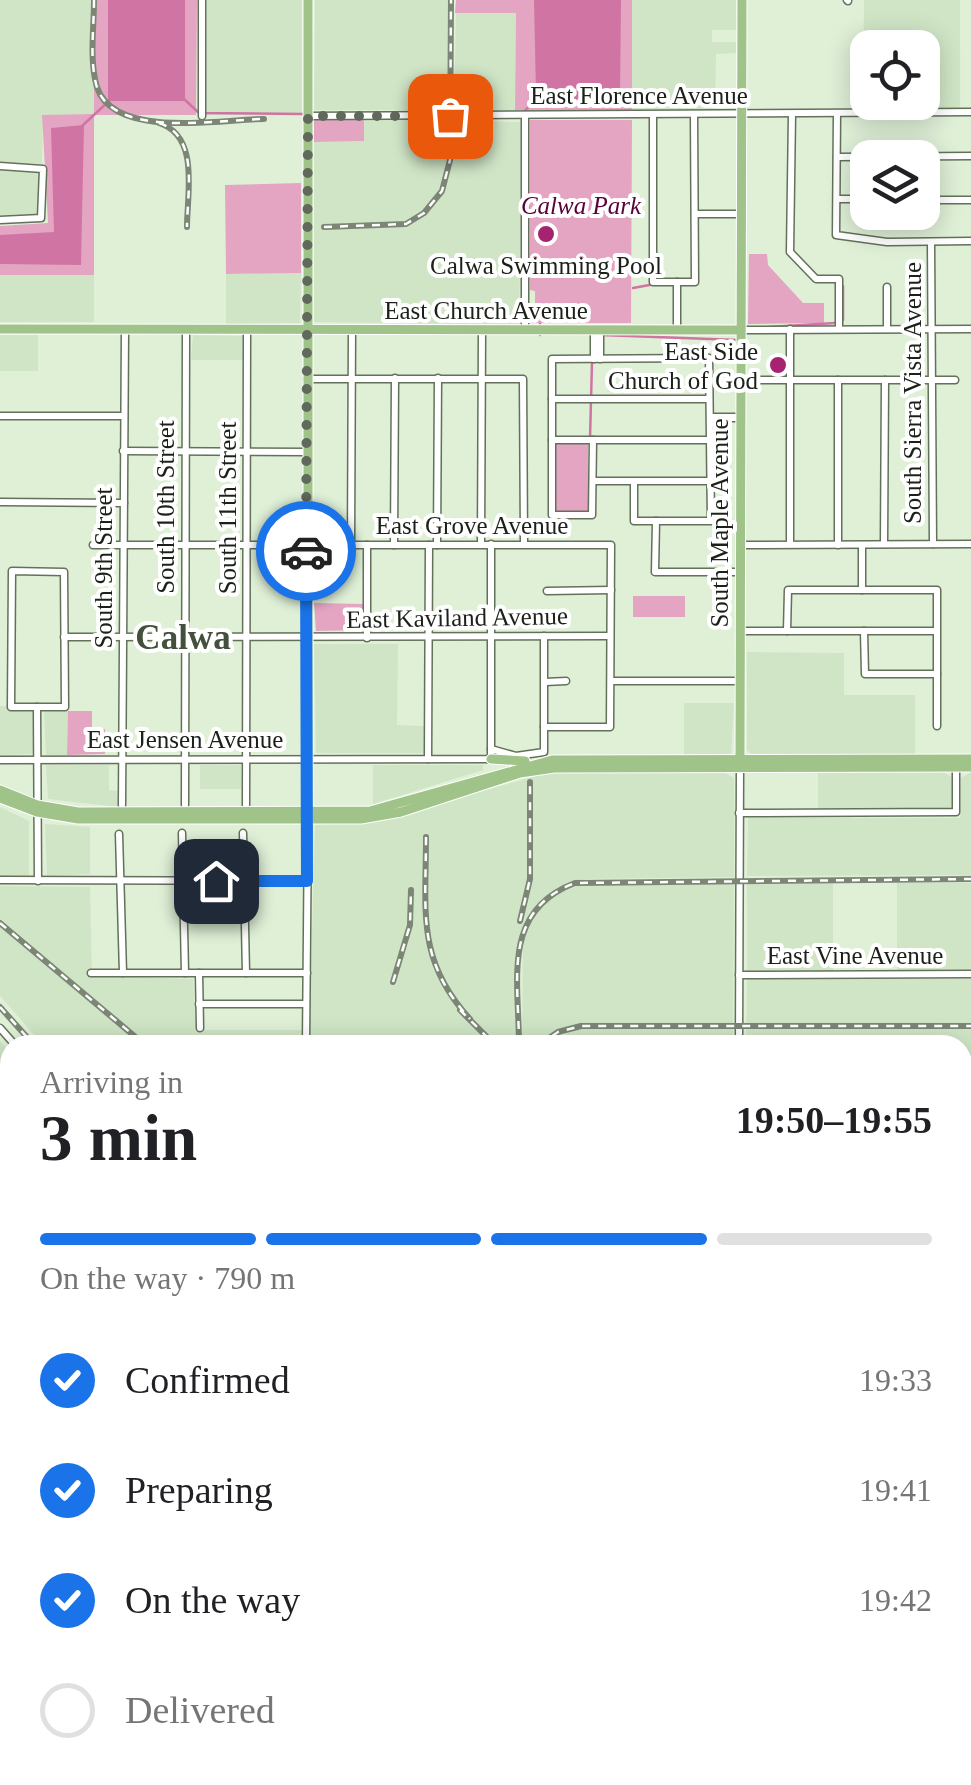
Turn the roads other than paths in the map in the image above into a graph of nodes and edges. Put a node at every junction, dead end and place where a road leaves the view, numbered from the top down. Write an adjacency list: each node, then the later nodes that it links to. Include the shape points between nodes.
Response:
1 (202, 0): 10 (street)
2 (308, 0): 11 (main road)
3 (742, 0): 5 (main road, South Maple Avenue)
4 (971, 112): 7 (street, East Florence Avenue)
5 (742, 114): 6 (street, East Florence Avenue); 9 (street, East Florence Avenue); 21 (main road, South Maple Avenue)
6 (792, 114): 7 (street, East Florence Avenue); 30 (street, via 790,252 816,279 839,279)
7 (838, 114): 14 (street)
8 (653, 115): 9 (street, East Florence Avenue); 12 (street, East Florence Avenue); 25 (street, via 652,282)
9 (694, 115): 20 (street)
10 (202, 116)
11 (308, 116): 12 (street, East Florence Avenue); 28 (main road)
12 (525, 116): 38 (street)
13 (971, 156): 14 (street)
14 (837, 157): 16 (street)
15 (0, 166): 22 (street, via 43,170 41,218)
16 (836, 199): 17 (street); 24 (street, via 836,234)
17 (850, 199)
18 (940, 200): 19 (street)
19 (971, 200)
20 (695, 214): 21 (street); 25 (street, via 695,282)
21 (742, 214): 40 (main road, South Maple Avenue)
22 (0, 220)
23 (971, 241): 24 (street)
24 (931, 242): 32 (street, South Sierra Vista Avenue)
25 (676, 282): 42 (street)
26 (888, 287): 31 (street)
27 (0, 329): 34 (main road, East Church Avenue)
28 (308, 329): 36 (main road, East Church Avenue); 41 (main road, East Church Avenue); 44 (main road)
29 (790, 329): 30 (street, East Church Avenue); 40 (street, East Church Avenue); 50 (street)
30 (839, 329): 31 (street, East Church Avenue)
31 (887, 329): 32 (street, East Church Avenue)
32 (932, 329): 33 (street, East Church Avenue); 53 (street, South Sierra Vista Avenue)
33 (971, 329)
34 (125, 330): 35 (main road, East Church Avenue); 58 (street, South 9th Street)
35 (186, 330): 41 (main road, East Church Avenue); 64 (street, South 10th Street)
36 (352, 330): 37 (main road, East Church Avenue); 45 (street)
37 (482, 330): 38 (main road, East Church Avenue); 48 (street)
38 (525, 330): 39 (main road, East Church Avenue)
39 (597, 330): 42 (main road, East Church Avenue); 43 (street)
40 (739, 330): 42 (main road, East Church Avenue); 49 (main road, South Maple Avenue)
41 (247, 331): 66 (street, South 11th Street)
42 (677, 331)
43 (597, 359): 55 (street, via 552,359); 56 (street, via 710,358)
44 (307, 378): 45 (street); 67 (main road)
45 (351, 378): 46 (street); 86 (street)
46 (395, 378): 47 (street); 87 (street)
47 (438, 378): 48 (street); 88 (street)
48 (481, 378): 75 (street); 77 (street, via 523,379)
49 (739, 380): 50 (street); 60 (main road, South Maple Avenue)
50 (790, 380): 51 (street); 79 (street)
51 (838, 380): 52 (street); 89 (street)
52 (885, 380): 53 (street); 80 (street)
53 (934, 380): 54 (street); 81 (street, South Sierra Vista Avenue)
54 (956, 380)
55 (552, 399): 56 (street); 61 (street)
56 (710, 399): 59 (street)
57 (0, 416): 58 (street)
58 (124, 416): 65 (street, South 9th Street)
59 (710, 418): 60 (street); 63 (street)
60 (739, 418): 78 (main road, South Maple Avenue)
61 (552, 440): 62 (street); 68 (street, via 552,515 592,515)
62 (593, 440): 63 (street); 68 (street)
63 (710, 440): 69 (street)
64 (185, 450): 65 (street); 66 (street); 90 (street, South 10th Street)
65 (123, 451): 72 (street, South 9th Street)
66 (247, 452): 67 (street); 91 (street, South 11th Street)
67 (308, 452): 85 (main road)
68 (592, 481): 70 (street)
69 (710, 481): 70 (street); 73 (street, via 710,521)
70 (634, 482): 73 (street, via 634,521)
71 (0, 502): 72 (street)
72 (124, 502): 84 (street, South 9th Street)
73 (656, 521): 93 (street, via 655,572)
74 (367, 544): 86 (street, East Grove Avenue); 87 (street, East Grove Avenue); 108 (street)
75 (481, 544): 76 (street, East Grove Avenue); 88 (street, East Grove Avenue)
76 (491, 544): 77 (street, East Grove Avenue); 110 (street)
77 (524, 544): 95 (street, East Grove Avenue, via 611,544)
78 (739, 544): 79 (street); 93 (main road, South Maple Avenue)
79 (790, 544): 89 (street)
80 (884, 544): 81 (street); 92 (street)
81 (933, 544): 82 (street)
82 (971, 544)
83 (93, 545): 84 (street, East Grove Avenue)
84 (123, 545): 90 (street, East Grove Avenue); 104 (street, South 9th Street)
85 (306, 545): 86 (street, East Grove Avenue); 91 (street, East Grove Avenue); 107 (main road)
86 (351, 545)
87 (394, 545): 88 (street, East Grove Avenue)
88 (433, 545): 109 (street)
89 (838, 545): 92 (street)
90 (186, 546): 91 (street, East Grove Avenue); 105 (street, South 10th Street)
91 (248, 546): 106 (street, South 11th Street)
92 (862, 546): 96 (street)
93 (739, 572): 97 (main road, South Maple Avenue)
94 (547, 590): 95 (street)
95 (611, 590): 102 (street)
96 (862, 590): 98 (street, via 788,590); 100 (street, via 937,590)
97 (740, 631): 98 (street); 114 (main road, South Maple Avenue)
98 (788, 631): 99 (street)
99 (864, 631): 100 (street); 111 (street, via 865,674)
100 (936, 632): 111 (street)
101 (544, 636): 102 (street, East Kaviland Avenue); 110 (street, East Kaviland Avenue); 115 (street)
102 (610, 636): 112 (street)
103 (64, 638): 104 (street, East Kaviland Avenue); 116 (street, via 65,707); 116 (street, via 64,572 12,571 11,707)
104 (122, 638): 105 (street, East Kaviland Avenue); 122 (street, South 9th Street)
105 (184, 638): 106 (street, East Kaviland Avenue); 123 (street, South 10th Street)
106 (246, 638): 107 (street, East Kaviland Avenue); 124 (street, South 11th Street)
107 (306, 638): 108 (street, East Kaviland Avenue); 121 (main road)
108 (367, 638): 109 (street, East Kaviland Avenue)
109 (429, 638): 110 (street, East Kaviland Avenue); 125 (street)
110 (490, 638): 119 (street)
111 (936, 674): 117 (street)
112 (610, 680): 114 (street); 118 (street, via 610,727)
113 (566, 681): 115 (street)
114 (740, 681): 129 (main road, South Maple Avenue)
115 (545, 682): 118 (street)
116 (37, 706): 127 (street)
117 (936, 726)
118 (544, 727): 120 (street)
119 (490, 754): 120 (main road); 125 (street, East Jensen Avenue)
120 (544, 756): 129 (main road); 139 (main road, via 383,809)
121 (308, 758): 124 (street, East Jensen Avenue); 125 (street, East Jensen Avenue); 139 (main road)
122 (122, 759): 123 (street, East Jensen Avenue); 127 (street, East Jensen Avenue); 134 (street, South 9th Street)
123 (184, 759): 124 (street, East Jensen Avenue); 135 (street, South 10th Street)
124 (245, 759): 136 (street, South 11th Street)
125 (428, 759)
126 (0, 760): 127 (street, East Jensen Avenue)
127 (37, 760): 137 (street)
128 (971, 760): 129 (main road)
129 (740, 763): 130 (main road); 138 (street, South Maple Avenue); 139 (main road, via 532,770 400,812 362,819)
130 (956, 767): 131 (main road); 138 (street, via 956,812)
131 (971, 767)
132 (0, 790): 137 (main road)
133 (0, 798): 137 (main road)
134 (122, 805)
135 (185, 805)
136 (246, 805)
137 (37, 808): 139 (main road); 144 (street)
138 (740, 813): 156 (street, South Maple Avenue)
139 (308, 816): 148 (street)
140 (182, 832): 146 (street)
141 (244, 833): 147 (street)
142 (120, 834): 145 (street)
143 (0, 880): 144 (street)
144 (38, 880): 145 (street)
145 (123, 881): 146 (street); 151 (street)
146 (184, 881): 147 (street); 152 (street)
147 (246, 881): 148 (street); 154 (street)
148 (307, 881): 149 (street)
149 (307, 973): 154 (street); 158 (street)
150 (92, 974): 151 (street)
151 (123, 974): 152 (street)
152 (185, 974): 153 (street)
153 (199, 974): 154 (street); 157 (street)
154 (246, 974)
155 (971, 974): 156 (street, East Vine Avenue)
156 (740, 975): 161 (street, South Maple Avenue)
157 (199, 1004): 158 (street); 159 (street)
158 (306, 1004): 160 (street)
159 (200, 1028)
160 (306, 1035)
161 (739, 1035)

